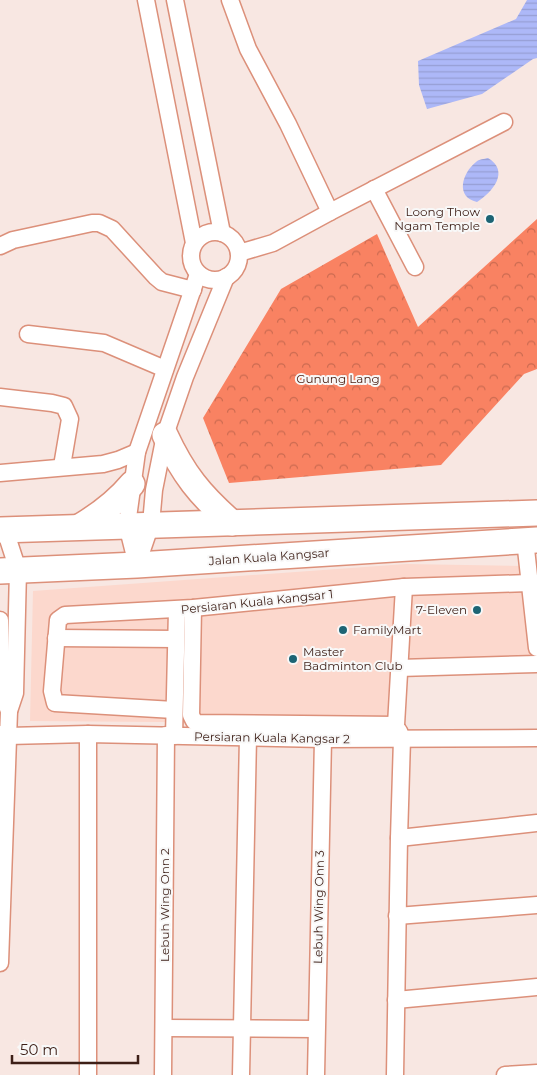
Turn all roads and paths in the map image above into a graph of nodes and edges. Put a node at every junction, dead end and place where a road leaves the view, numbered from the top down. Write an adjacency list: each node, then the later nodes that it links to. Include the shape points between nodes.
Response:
1 (146, 0): 8 (street)
2 (175, 0): 7 (street)
3 (230, 0): 6 (street, via 248,49)
4 (504, 122): 5 (street)
5 (374, 189): 6 (street); 11 (street)
6 (330, 212): 10 (street, via 273,243)
7 (222, 233): 8 (street, via 207,233); 10 (street, via 233,241)
8 (194, 242): 12 (street, via 190,256)
9 (0, 246): 14 (street, via 13,240 99,223 112,229 162,282)
10 (239, 253): 13 (street, via 236,267)
11 (415, 267)
12 (198, 274): 13 (street, via 212,280); 14 (street)
13 (226, 277): 18 (street)
14 (193, 290): 16 (street)
15 (28, 334): 16 (street, via 104,343)
16 (165, 369): 19 (street)
17 (0, 397): 20 (street, via 64,406 70,419)
18 (165, 435): 24 (highway, via 191,482); 25 (street, via 154,490)
19 (137, 452): 20 (street, via 103,464); 22 (street)
20 (62, 466): 21 (street)
21 (0, 473)
22 (132, 484): 25 (street); 26 (highway, via 119,500)
23 (537, 513): 24 (highway)
24 (232, 523): 25 (highway)
25 (139, 525): 26 (highway); 29 (street); 29 (street)
26 (79, 527): 27 (highway)
27 (2, 530): 30 (street)
28 (531, 540): 29 (highway, Jalan Kuala Kangsar); 31 (street)
29 (138, 565): 30 (highway, Jalan Kuala Kangsar)
30 (6, 569): 42 (street, via 15,692)
31 (529, 583): 32 (street, Persiaran Kuala Kangsar 1); 37 (street)
32 (404, 587): 33 (street, Persiaran Kuala Kangsar 1); 40 (street)
33 (185, 609): 35 (street, Persiaran Kuala Kangsar 1, via 65,615 58,620); 36 (street, Lebuh Wing Onn 2); 43 (street, via 190,714 197,723)
34 (0, 620): 38 (street)
35 (56, 638): 36 (street); 41 (street, Persiaran Kuala Kangsar 1, via 52,691 58,704)
36 (176, 639): 41 (street, Lebuh Wing Onn 2)
37 (537, 648)
38 (0, 652): 42 (street, via 1,691)
39 (537, 664): 40 (street)
40 (399, 668): 43 (street)
41 (174, 710): 46 (street, Lebuh Wing Onn 2)
42 (9, 711): 45 (street)
43 (399, 732): 48 (street, Persiaran Kuala Kangsar 2); 49 (street, Persiaran Kuala Kangsar 2); 52 (street)
44 (88, 734): 45 (street, Persiaran Kuala Kangsar 2); 46 (street, Persiaran Kuala Kangsar 2); 63 (street)
45 (4, 735): 50 (street)
46 (170, 736): 47 (street, Persiaran Kuala Kangsar 2); 60 (street, Lebuh Wing Onn 2)
47 (248, 737): 49 (street, Persiaran Kuala Kangsar 2); 59 (street)
48 (537, 738)
49 (323, 739): 61 (street, Lebuh Wing Onn 3)
50 (2, 811): 53 (street)
51 (537, 823): 52 (street)
52 (399, 838): 55 (street)
53 (1, 889): 56 (street)
54 (537, 905): 55 (street)
55 (397, 916): 58 (street)
56 (0, 963)
57 (537, 986): 58 (street)
58 (396, 1000): 67 (street)
59 (242, 1027): 60 (street); 61 (street); 65 (street)
60 (164, 1028): 64 (street, Lebuh Wing Onn 2)
61 (316, 1029): 66 (street, Lebuh Wing Onn 3)
62 (537, 1073): 68 (street)
63 (88, 1075)
64 (163, 1075)
65 (241, 1075)
66 (316, 1075)
67 (395, 1075)
68 (505, 1075)

